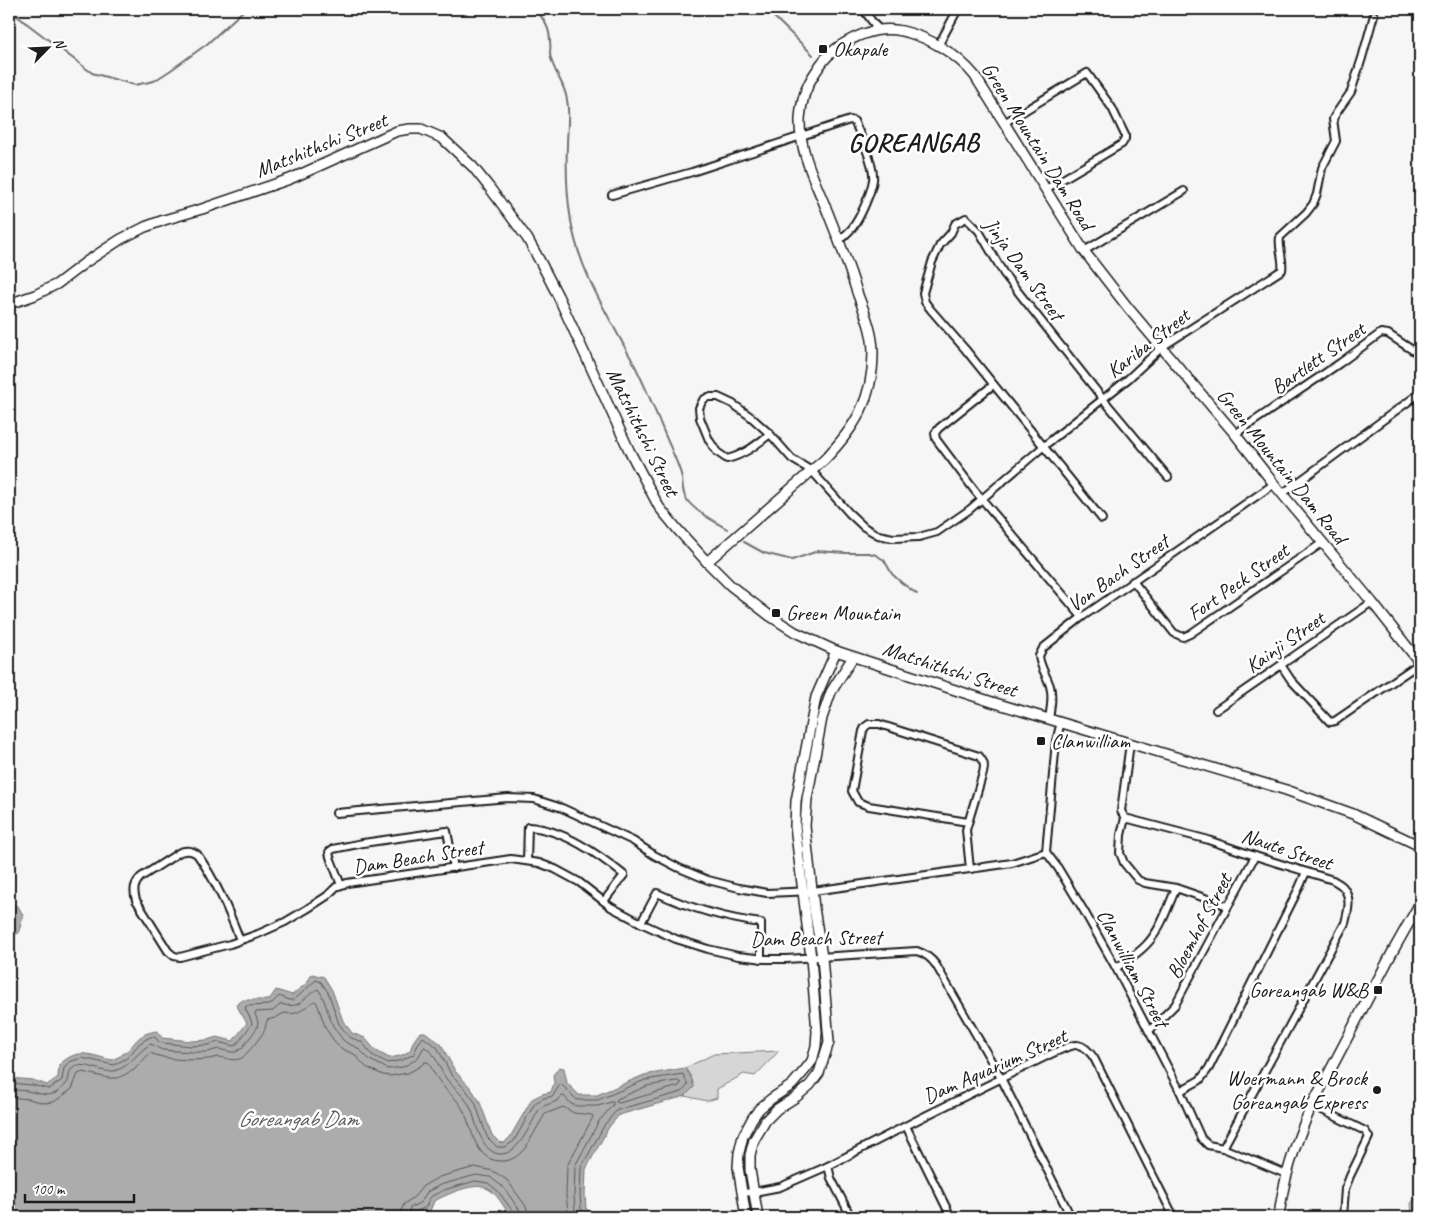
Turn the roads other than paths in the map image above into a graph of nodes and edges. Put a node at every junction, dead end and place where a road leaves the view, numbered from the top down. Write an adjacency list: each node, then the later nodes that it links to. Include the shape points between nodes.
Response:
1 (863, 9): 4 (street)
2 (958, 9): 5 (street)
3 (1374, 15): 14 (street, Kariba Street, via 1351,92 1333,120 1336,141 1322,168 1313,204 1280,237 1282,270)
4 (880, 30): 5 (street, Green Mountain Dam Road, via 912,34); 7 (street, Green Mountain Dam Road, via 846,42 821,64 803,98)
5 (938, 46): 6 (street, Green Mountain Dam Road, via 966,65)
6 (1004, 123): 8 (street, Green Mountain Dam Road); 8 (street, via 1087,73 1112,108 1125,135 1122,144)
7 (801, 136): 10 (street); 11 (street, Green Mountain Dam Road, via 805,155); 11 (street, via 850,120 854,121 864,144 873,182 853,226)
8 (1046, 189): 12 (street, Green Mountain Dam Road)
9 (1184, 191): 12 (street)
10 (612, 195)
11 (839, 241): 22 (street, Green Mountain Dam Road, via 873,339 872,373 861,414 839,445)
12 (1084, 251): 14 (street, Green Mountain Dam Road)
13 (9, 304): 29 (street, Matshithshi Street, via 57,284 121,239 145,227 290,179 397,132 421,129 449,144 473,166 527,238 558,296 652,495)
14 (1162, 347): 18 (street, Kariba Street); 20 (street, Green Mountain Dam Road)
15 (1420, 355): 20 (street, Bartlett Street, via 1388,334 1381,333)
16 (993, 385): 18 (street, Jinja Dam Street, via 931,310 923,293 940,245 956,224 966,218 979,230 1004,274); 21 (street, Jinja Dam Street); 26 (street, via 935,433 941,446)
17 (1420, 393): 25 (street)
18 (1103, 399): 21 (street, Kariba Street); 23 (street)
19 (770, 434): 19 (street, Kariba Street, via 733,404 718,397 708,397 698,408 709,440 727,459 747,452); 22 (street, Kariba Street, via 792,459)
20 (1235, 434): 24 (street, Green Mountain Dam Road)
21 (1044, 446): 26 (street, Kariba Street); 27 (street, Jinja Dam Street)
22 (812, 471): 26 (street, Kariba Street, via 864,527 878,535 893,538 920,537 937,532); 29 (street, Green Mountain Dam Road)
23 (1168, 477)
24 (1274, 484): 25 (street, Green Mountain Dam Road); 30 (street, Von Bach Street)
25 (1282, 494): 28 (street, Green Mountain Dam Road)
26 (983, 499): 32 (street)
27 (1102, 519)
28 (1322, 543): 30 (street, Fort Peck Street, via 1183,637 1174,633); 31 (street, Green Mountain Dam Road)
29 (707, 562): 33 (street, Matshithshi Street, via 731,586 770,616 794,632)
30 (1133, 581): 32 (street, Von Bach Street)
31 (1372, 602): 35 (street, Green Mountain Dam Road); 36 (street, Kainji Street)
32 (1082, 617): 38 (street, Von Bach Street, via 1043,648 1039,656 1051,688)
33 (836, 652): 34 (street, Matshithshi Street); 54 (street, via 816,697 796,801 795,826)
34 (853, 657): 38 (street, Matshithshi Street); 53 (street, via 831,692 822,718 807,799 805,826)
35 (1420, 663): 36 (street, via 1330,722)
36 (1281, 665): 37 (street, Kainji Street)
37 (1216, 710)
38 (1050, 718): 39 (street, Matshithshi Street)
39 (1061, 722): 40 (street, Matshithshi Street); 45 (street, via 1056,741)
40 (1130, 744): 42 (street, via 1121,811); 44 (street, Matshithshi Street, via 1286,790 1353,814)
41 (336, 813): 54 (street, via 508,798 534,800 562,808 708,880 767,893)
42 (1125, 818): 46 (street, Naute Street); 52 (street, via 1120,853 1124,864 1138,880)
43 (968, 822): 43 (street, via 985,767 979,756 879,724 869,724 865,728 852,791 858,802); 49 (street, via 966,840)
44 (1420, 846)
45 (1046, 852): 49 (street, via 1012,863); 63 (street, Clanwilliam Street)
46 (1255, 856): 50 (street, Naute Street); 57 (street, Bloemhof Street)
47 (527, 861): 48 (street, Dam Beach Street, via 511,859); 55 (street, Dam Beach Street, via 555,869); 55 (street, via 528,827 577,842 624,875)
48 (454, 868): 51 (street, Dam Beach Street); 51 (street, via 447,831 363,843 329,852)
49 (970, 869): 53 (street)
50 (1306, 872): 66 (street, via 1209,1068 1200,1080); 69 (street, Naute Street, via 1333,880 1343,887 1349,900 1345,923)
51 (341, 885): 59 (street, via 285,922)
52 (1176, 888): 57 (street); 63 (street, via 1146,946)
53 (813, 891): 54 (street); 60 (street)
54 (802, 892): 61 (street)
55 (604, 902): 58 (street, Dam Beach Street)
56 (1420, 903): 67 (street)
57 (1228, 906): 64 (street, Bloemhof Street, via 1176,1005)
58 (641, 923): 62 (street, Dam Beach Street, via 708,950); 62 (street, via 657,893 708,913 761,923)
59 (240, 940): 59 (street, via 217,884 193,851 180,852 137,881 136,900 174,956 190,955)
60 (822, 957): 61 (street, Dam Beach Street); 65 (street, Dam Beach Street, via 924,953 936,966); 72 (street, via 830,1042 819,1073 810,1085 777,1109 760,1127 750,1154)
61 (811, 958): 62 (street, Dam Beach Street); 73 (street, via 818,1032 812,1061 792,1085 759,1109 752,1119 738,1153)
62 (761, 959)
63 (1116, 968): 64 (street, Clanwilliam Street)
64 (1149, 1031): 66 (street, Clanwilliam Street)
65 (1001, 1078): 68 (street, Dam Aquarium Street); 78 (street, Dam Beach Street); 79 (street, Dam Aquarium Street, via 1073,1045 1082,1045 1089,1050)
66 (1180, 1091): 69 (street, Clanwilliam Street, via 1201,1138 1208,1145)
67 (1312, 1105): 71 (street); 81 (street, via 1365,1131 1369,1137 1345,1189)
68 (906, 1126): 70 (street, Dam Aquarium Street); 77 (street)
69 (1223, 1148): 71 (street, Clanwilliam Street)
70 (828, 1166): 72 (street, Dam Aquarium Street, via 780,1187); 76 (street)
71 (1286, 1174): 80 (street)
72 (754, 1192): 73 (street, Dam Aquarium Street); 75 (street)
73 (742, 1193): 74 (street)
74 (746, 1217)
75 (758, 1217)
76 (851, 1217)
77 (951, 1217)
78 (1071, 1217)
79 (1174, 1217)
80 (1279, 1217)
81 (1342, 1217)

